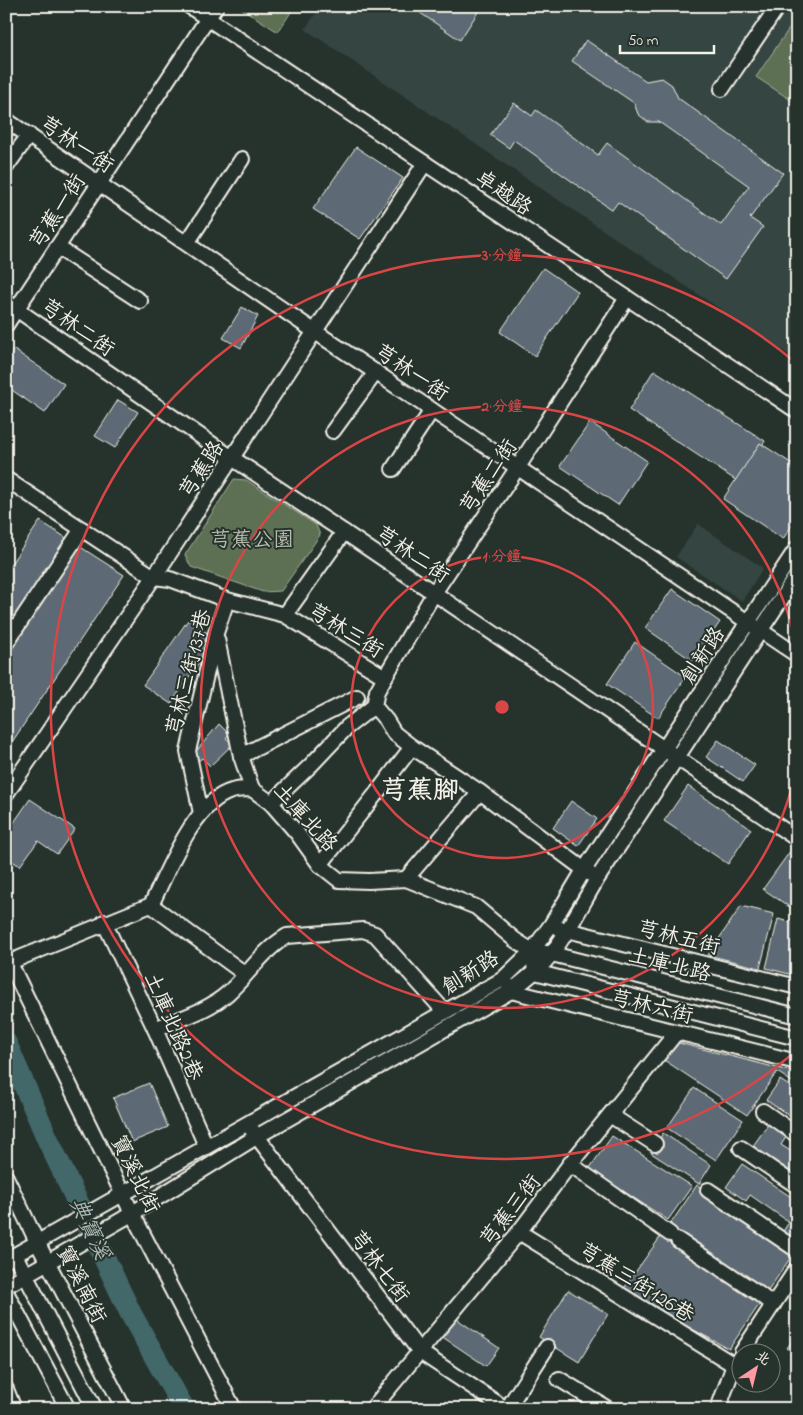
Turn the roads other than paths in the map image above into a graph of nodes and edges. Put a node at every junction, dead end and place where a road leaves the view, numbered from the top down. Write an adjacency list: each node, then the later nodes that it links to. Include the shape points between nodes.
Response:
1 (189, 6): 4 (street, 卓越路)
2 (216, 6): 4 (street, 芎蕉一街)
3 (778, 6): 5 (street)
4 (208, 19): 9 (street, 卓越路); 11 (street, 芎蕉一街)
5 (722, 89)
6 (6, 120): 7 (street, 芎林一街)
7 (29, 135): 10 (street); 11 (street, 芎林一街)
8 (242, 159): 12 (street)
9 (425, 163): 14 (street, 卓越路); 18 (street, 芎蕉路)
10 (6, 167)
11 (99, 183): 12 (street, 芎林一街); 13 (street, 芎蕉一街)
12 (187, 243): 18 (street, 芎林一街)
13 (57, 247): 15 (street); 16 (street, 芎蕉一街)
14 (626, 298): 21 (street, 卓越路); 24 (street, 芎蕉二街)
15 (140, 301)
16 (11, 306): 17 (street, 芎蕉一街); 23 (street, 芎林二街)
17 (6, 325)
18 (314, 331): 19 (street, 芎林一街); 23 (street, 芎蕉路)
19 (376, 372): 20 (street, 芎林一街); 22 (street)
20 (432, 410): 24 (street, 芎林一街); 25 (street)
21 (797, 411)
22 (333, 431)
23 (232, 458): 28 (street, 芎林二街); 31 (street, 芎蕉路)
24 (518, 467): 32 (street, 芎蕉二街); 35 (street, 芎林一街)
25 (393, 469)
26 (6, 479): 27 (street, 芎林三街)
27 (82, 529): 31 (street, 芎林三街); 38 (street)
28 (344, 532): 32 (street, 芎林二街); 34 (street)
29 (797, 548): 35 (street, 創新路)
30 (797, 575): 36 (street, 創新路)
31 (154, 577): 33 (street, 芎林三街, via 170,579); 49 (street, 芎蕉路)
32 (434, 593): 40 (street, 芎蕉二街); 44 (street, 芎林二街)
33 (228, 600): 34 (street, 芎林三街); 37 (street, 芎林三街137巷)
34 (285, 615): 40 (street, 芎林三街)
35 (748, 622): 36 (street, 芎林一街); 44 (street, 創新路)
36 (760, 631): 39 (street, 芎林一街); 46 (street, 創新路)
37 (216, 633): 45 (street); 51 (street, 芎林三街137巷, via 188,751)
38 (6, 643)
39 (797, 655)
40 (385, 677): 42 (street, 芎林三街, via 377,691)
41 (357, 697): 45 (street)
42 (374, 706): 43 (street, via 394,733); 50 (street, via 347,727)
43 (412, 747): 48 (street); 53 (street)
44 (664, 750): 46 (street, 芎林二街); 54 (street, 創新路)
45 (241, 756): 47 (street)
46 (676, 758): 52 (street, 芎林二街); 56 (street, 創新路)
47 (252, 789): 50 (street, 土庫北路); 51 (street, 土庫北路, via 232,790 214,800)
48 (480, 792): 54 (street); 55 (street)
49 (6, 794)
50 (271, 803): 53 (street, 土庫北路)
51 (201, 813): 57 (street, 土庫北路, via 189,829)
52 (797, 839)
53 (320, 865): 55 (street, 土庫北路, via 339,880)
54 (584, 870): 56 (street); 59 (street, 創新路)
55 (406, 879): 61 (street, 土庫北路, via 476,907)
56 (597, 879): 60 (street, 創新路)
57 (151, 905): 58 (street); 65 (street)
58 (104, 922): 63 (street); 71 (street, 土庫北路2巷)
59 (551, 925): 60 (street, 芎林五街); 61 (street, 創新路)
60 (567, 930): 62 (street, 創新路); 67 (street, 芎林五街)
61 (532, 951): 62 (street, 土庫北路); 64 (street); 66 (street, 創新路)
62 (552, 954): 64 (street, 創新路); 70 (street, 土庫北路)
63 (8, 958): 87 (street, 寶溪北街)
64 (535, 972): 68 (street, 創新路); 73 (street, 土庫北路)
65 (245, 974): 69 (street, via 276,942 287,936 363,930 375,934); 71 (street, via 228,993 208,1007)
66 (503, 979): 68 (street); 69 (street, 創新路)
67 (797, 987)
68 (512, 991): 72 (street, 芎林六街); 79 (street, 創新路)
69 (445, 1012): 77 (street, 創新路)
70 (797, 1016)
71 (155, 1029): 81 (street, 土庫北路2巷)
72 (676, 1033): 74 (street, 芎林六街); 76 (street, 芎蕉三街)
73 (797, 1038)
74 (797, 1062)
75 (763, 1111): 78 (street)
76 (610, 1115): 80 (street); 83 (street, 芎蕉三街)
77 (247, 1123): 79 (street, 芎林七街); 81 (street, 創新路)
78 (797, 1135)
79 (256, 1137): 88 (street, 創新路); 101 (street, 芎林七街)
80 (655, 1144)
81 (206, 1146): 87 (street, 創新路)
82 (741, 1148): 85 (street)
83 (570, 1164): 89 (street, 芎蕉三街); 98 (street)
84 (6, 1178): 90 (street, 寶溪南街)
85 (797, 1186)
86 (708, 1190): 91 (street)
87 (118, 1197): 88 (street, 寶溪北街); 90 (street, 創新路)
88 (127, 1216): 93 (street, 創新路); 110 (street, 寶溪北街)
89 (519, 1232): 101 (street, 芎蕉三街); 102 (street, 芎蕉三街126巷)
90 (42, 1240): 92 (street, 創新路); 93 (street, 寶溪南街)
91 (797, 1250)
92 (11, 1257): 95 (street)
93 (53, 1260): 95 (street, 創新路); 109 (street, 寶溪南街)
94 (797, 1268): 98 (street)
95 (26, 1276): 96 (street, 創新路); 108 (street)
96 (6, 1286)
97 (6, 1292): 107 (street)
98 (773, 1305): 99 (street)
99 (749, 1342)
100 (547, 1347): 112 (street)
101 (420, 1352): 111 (street, 芎蕉三街); 112 (street, 芎林七街)
102 (730, 1353)
103 (559, 1379): 113 (street)
104 (730, 1380): 114 (street)
105 (6, 1389): 106 (street)
106 (14, 1409)
107 (68, 1409)
108 (95, 1409)
109 (124, 1409)
110 (234, 1409)
111 (372, 1409)
112 (506, 1409)
113 (608, 1409)
114 (718, 1409)

